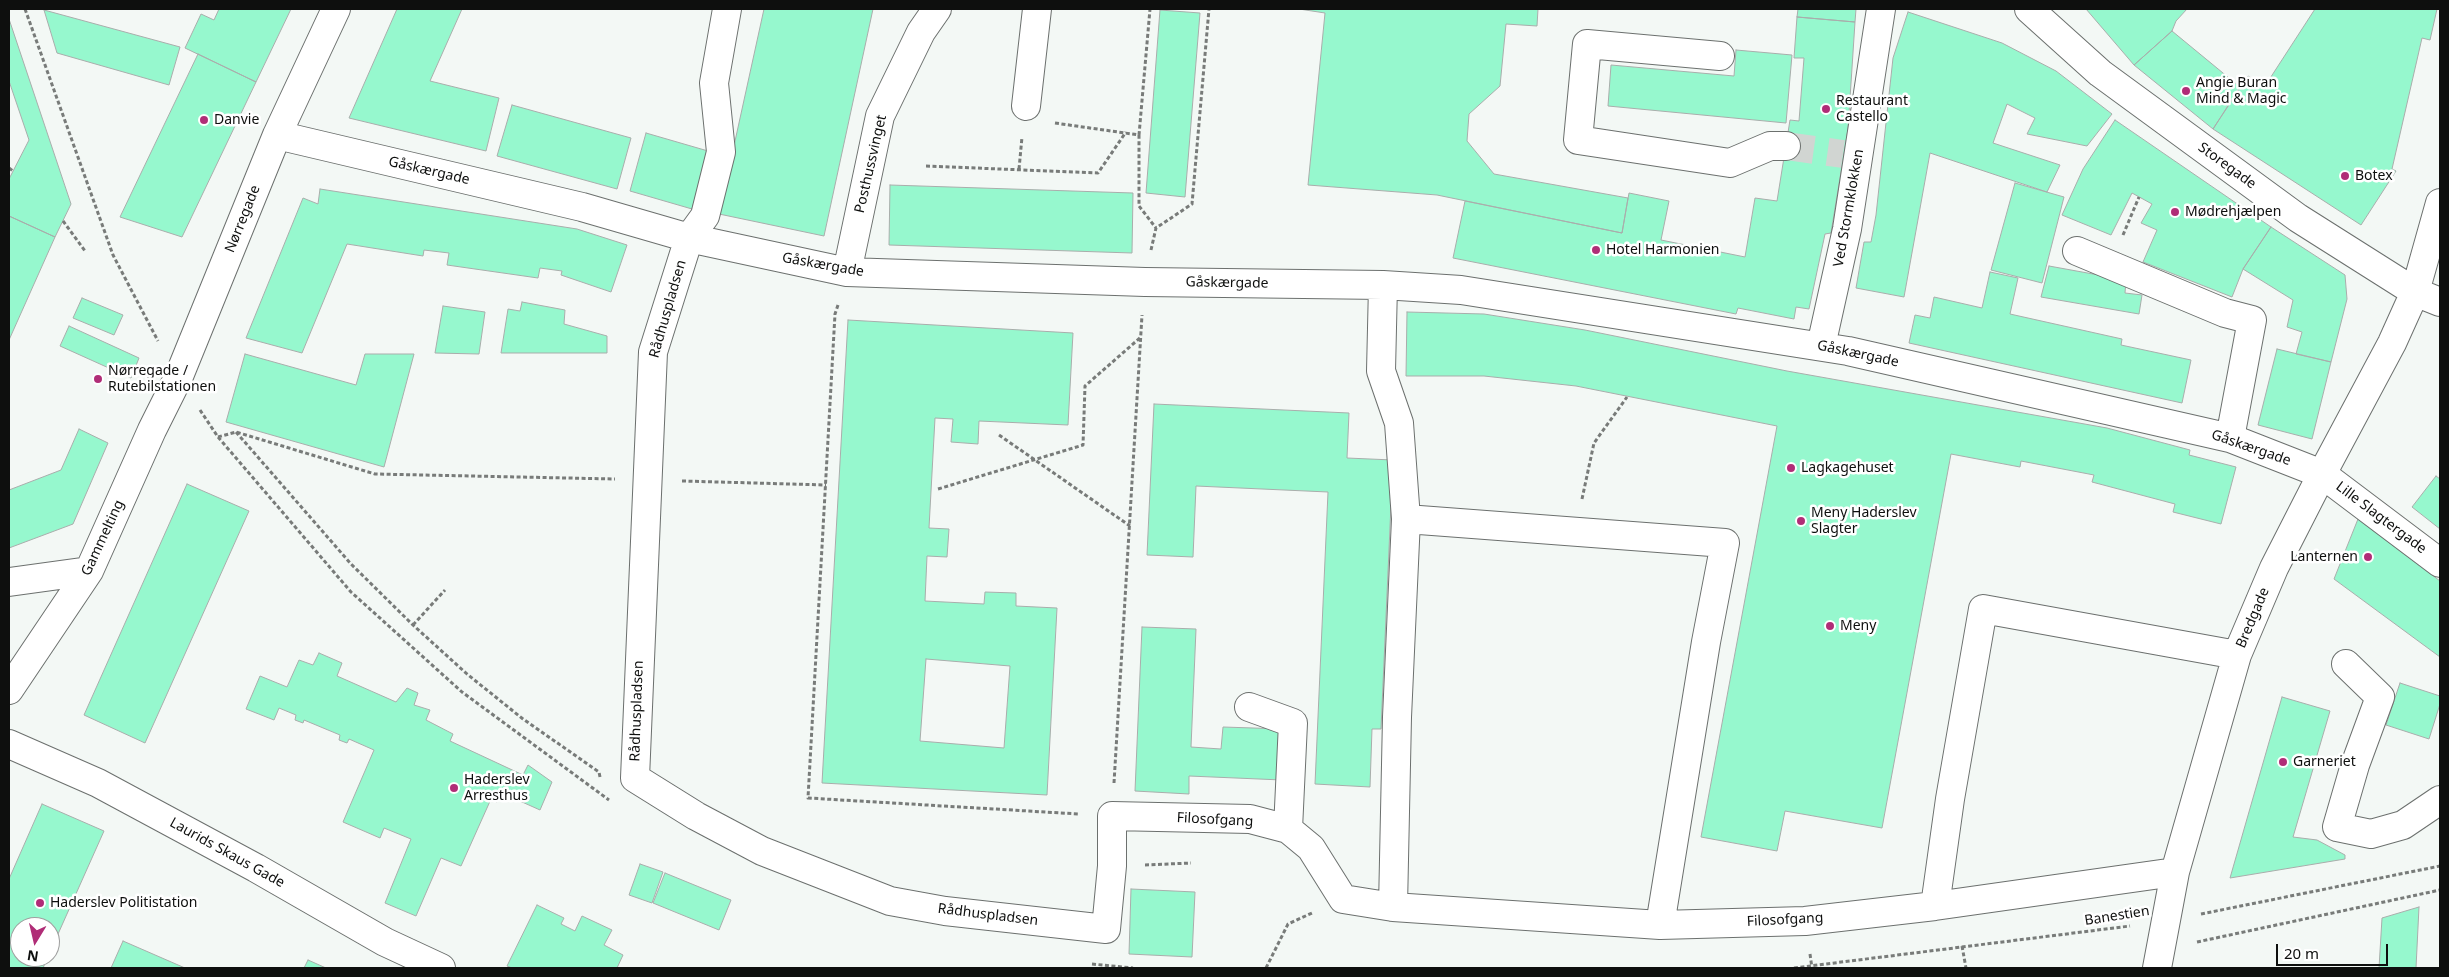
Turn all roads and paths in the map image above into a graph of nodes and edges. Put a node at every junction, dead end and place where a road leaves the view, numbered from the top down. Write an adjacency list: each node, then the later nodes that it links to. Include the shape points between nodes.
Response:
1 (24, 9): 35 (path, via 113,255)
2 (336, 9): 14 (street, Nørregade)
3 (727, 9): 24 (street, Rådhuspladsen, via 714,83 721,152 705,216)
4 (938, 9): 28 (street, Posthussvinget, via 921,32 880,116)
5 (1037, 9): 11 (street)
6 (1150, 9): 15 (path)
7 (1209, 9): 23 (path, via 1192,204)
8 (1881, 9): 34 (street, Ved Stormklokken, via 1851,155 1846,229)
9 (2028, 9): 31 (street, Storegade, via 2100,74 2298,218)
10 (1720, 56): 16 (street, via 1587,44 1578,140 1730,163 1770,146)
11 (1026, 106)
12 (1052, 122): 13 (path)
13 (1126, 132): 15 (path); 17 (path, via 1098,173)
14 (277, 135): 24 (street, Gåskærgade, via 582,207); 35 (street, Nørregade)
15 (1139, 135): 23 (path, via 1139,206)
16 (1786, 146)
17 (926, 166)
18 (9, 168): 19 (path)
19 (13, 171)
20 (2139, 197): 27 (path, via 2124,228)
21 (2440, 203): 31 (street, Bredgade)
22 (63, 222): 25 (path)
23 (1156, 228): 29 (path)
24 (689, 238): 28 (street, Gåskærgade); 44 (street, Rådhuspladsen, via 653,352)
25 (85, 251)
26 (2077, 251): 27 (street)
27 (2115, 267): 41 (street, via 2225,313 2252,320)
28 (847, 272): 29 (street, Gåskærgade); 45 (path, via 835,314)
29 (1145, 282): 30 (street, Gåskærgade); 33 (path)
30 (1383, 285): 34 (street, Gåskærgade, via 1461,290); 47 (street, via 1381,371 1399,423)
31 (2415, 292): 32 (street, Storegade); 43 (street, Bredgade, via 2392,343)
32 (2440, 302)
33 (1141, 337): 42 (path, via 1085,386 1083,445); 48 (path)
34 (1821, 346): 41 (street, Gåskærgade)
35 (179, 376): 37 (street, Nørregade)
36 (1627, 397): 49 (path, via 1594,443)
37 (152, 430): 51 (street, Gammelting)
38 (236, 432): 40 (path); 44 (path, via 375,474); 54 (path, via 352,564)
39 (999, 435): 42 (path)
40 (218, 437)
41 (2230, 438): 43 (street, Gåskærgade)
42 (1034, 460): 46 (path); 48 (path)
43 (2322, 474): 50 (street, Lille Slagtergade); 55 (street, Bredgade, via 2274,568)
44 (646, 480): 45 (path); 65 (street, Rådhuspladsen, via 635,778 696,816 762,851 890,901 945,911 1106,928)
45 (826, 485): 62 (path, via 808,798)
46 (938, 489)
47 (1406, 519): 49 (street); 71 (street)
48 (1130, 526): 62 (path)
49 (1574, 531): 73 (street, via 1725,543)
50 (2440, 563)
51 (90, 571): 52 (street); 57 (street, Gammelting)
52 (9, 582)
53 (445, 590): 54 (path)
54 (413, 625): 60 (path, via 466,674)
55 (2237, 655): 67 (street, Bredgade); 70 (street, via 1983,609)
56 (2346, 664): 61 (street, via 2380,697 2354,765 2337,828 2371,834 2403,825)
57 (9, 690)
58 (1249, 707): 63 (street, via 1293,722)
59 (9, 744): 76 (street, Laurids Skaus Gade, via 98,783 385,942)
60 (599, 772)
61 (2440, 800)
62 (1112, 816): 63 (street, Filosofgang, via 1250,819); 65 (street)
63 (1288, 829): 69 (street, Filosofgang, via 1310,848)
64 (1191, 863): 65 (path)
65 (1112, 866)
66 (2440, 866): 72 (path, Banestien)
67 (2175, 872): 70 (street, Filosofgang); 72 (street, Bredgade)
68 (2440, 890): 75 (path)
69 (1343, 899): 71 (street, Filosofgang); 77 (path, via 1288,924)
70 (1935, 906): 73 (street, Filosofgang, via 1805,920)
71 (1393, 907): 73 (street, Filosofgang)
72 (2165, 920): 74 (path, Banestien); 75 (street, Bredgade)
73 (1660, 925)
74 (1962, 946): 79 (path, Banestien); 80 (path)
75 (2158, 958)
76 (441, 968)
77 (1266, 968)
78 (1794, 968): 79 (path, Banestien)
79 (1812, 968)
80 (1966, 968)

